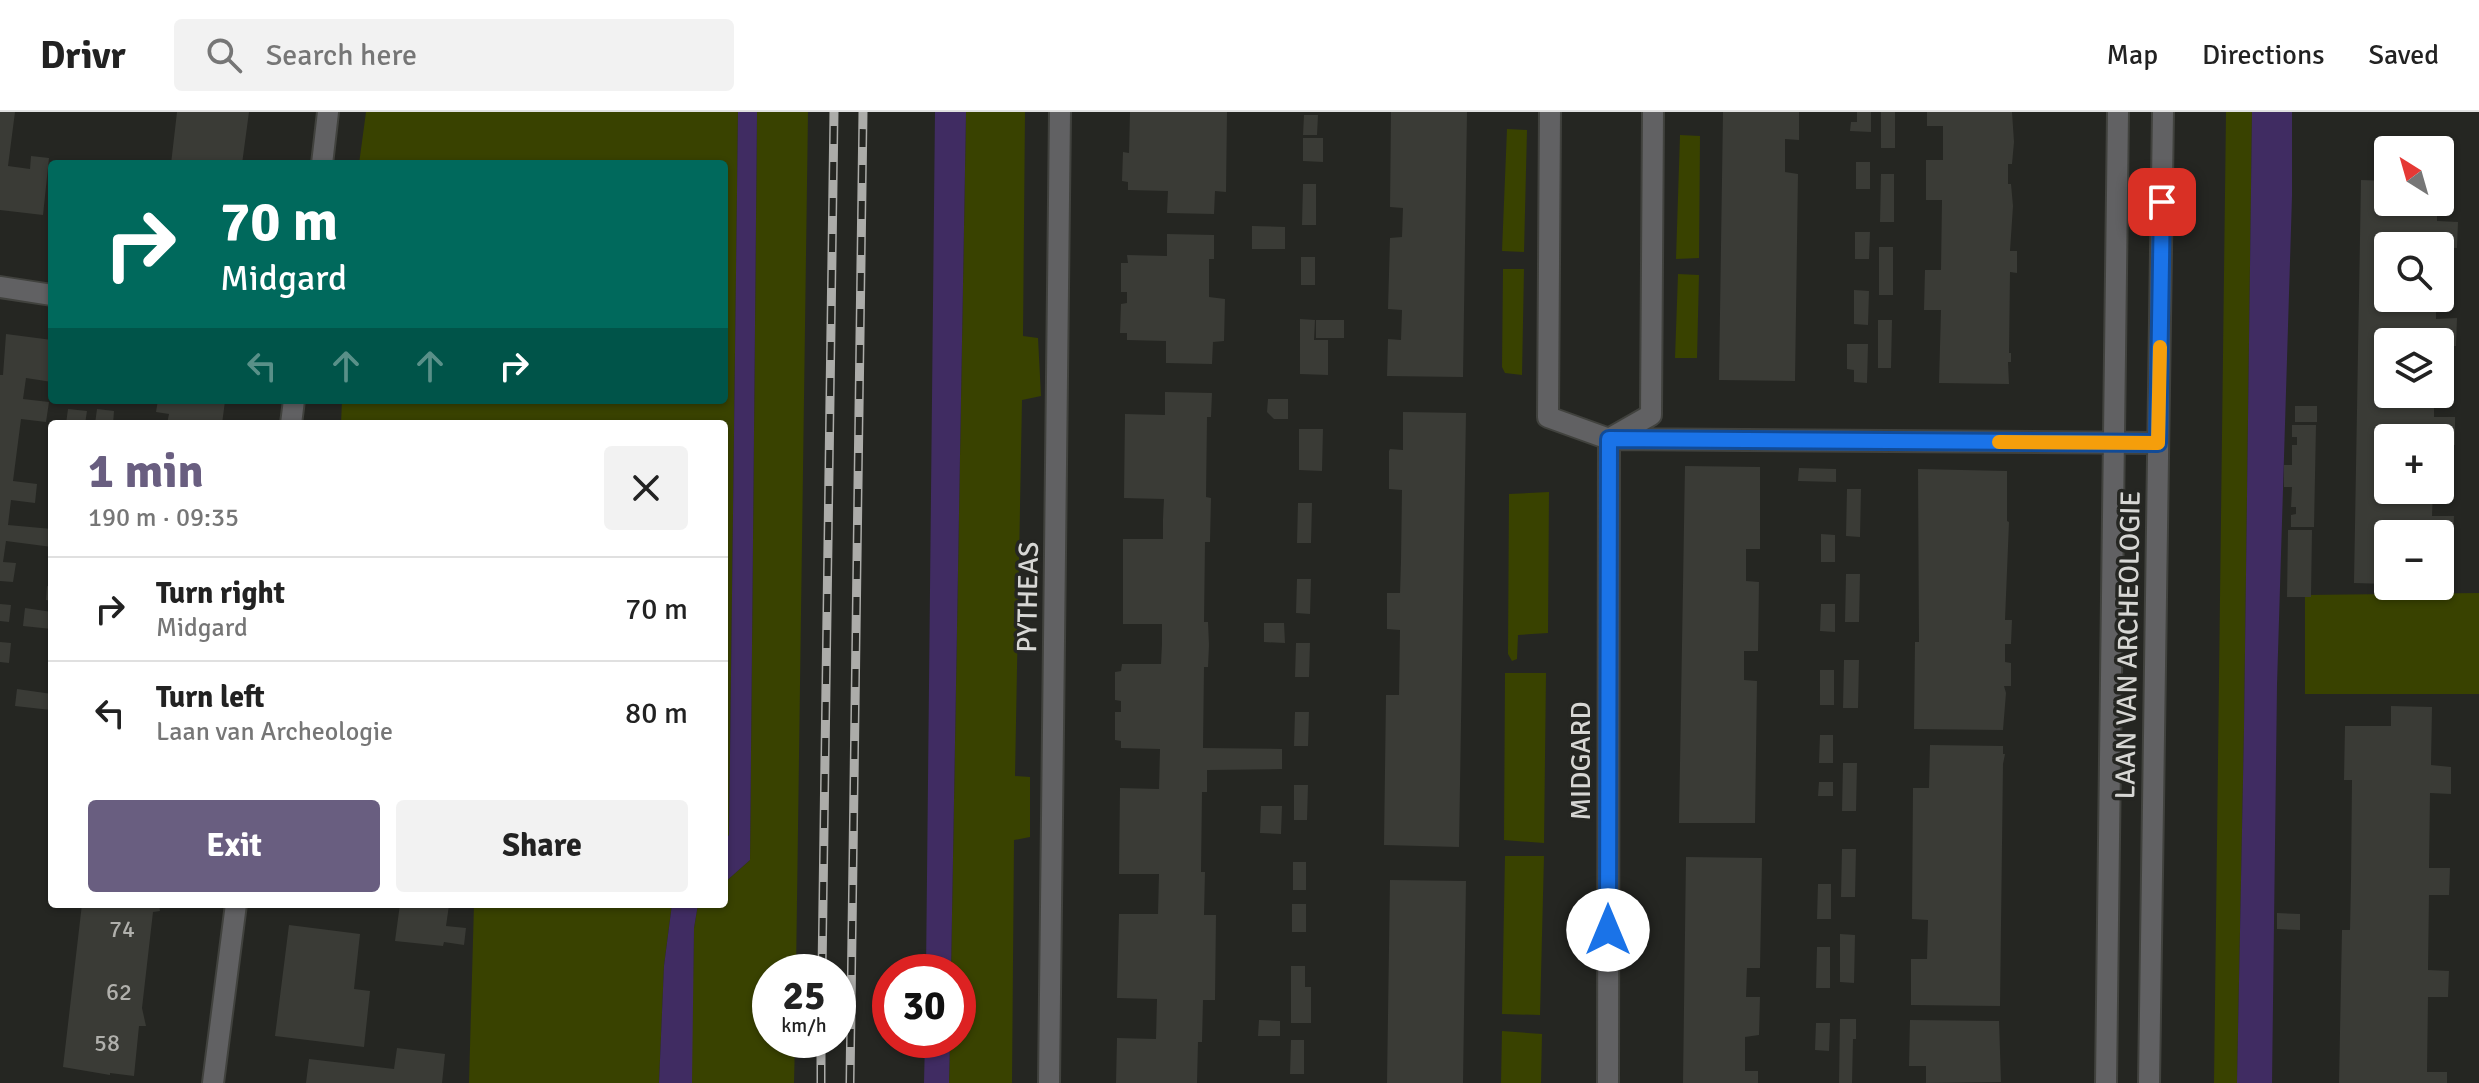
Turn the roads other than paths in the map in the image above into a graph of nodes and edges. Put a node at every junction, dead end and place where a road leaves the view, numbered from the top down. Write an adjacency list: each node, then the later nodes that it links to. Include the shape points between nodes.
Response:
1 (328, 112): 7 (street)
2 (1060, 112): 15 (street, PYTHEAS)
3 (1550, 112): 10 (street, via 1548,417)
4 (1653, 112): 10 (street, via 1651,415)
5 (2118, 112): 11 (street, LAAN VAN ARCHEOLOGIE)
6 (2163, 112): 12 (street, LAAN VAN ARCHEOLOGIE)
7 (322, 160)
8 (0, 287): 9 (street)
9 (48, 294)
10 (1609, 439): 11 (street); 16 (street, MIDGARD)
11 (2114, 443): 12 (street); 17 (street, LAAN VAN ARCHEOLOGIE)
12 (2158, 443): 18 (street, LAAN VAN ARCHEOLOGIE)
13 (235, 908): 14 (street)
14 (213, 1083)
15 (1049, 1083)
16 (1608, 1083)
17 (2106, 1083)
18 (2149, 1083)

